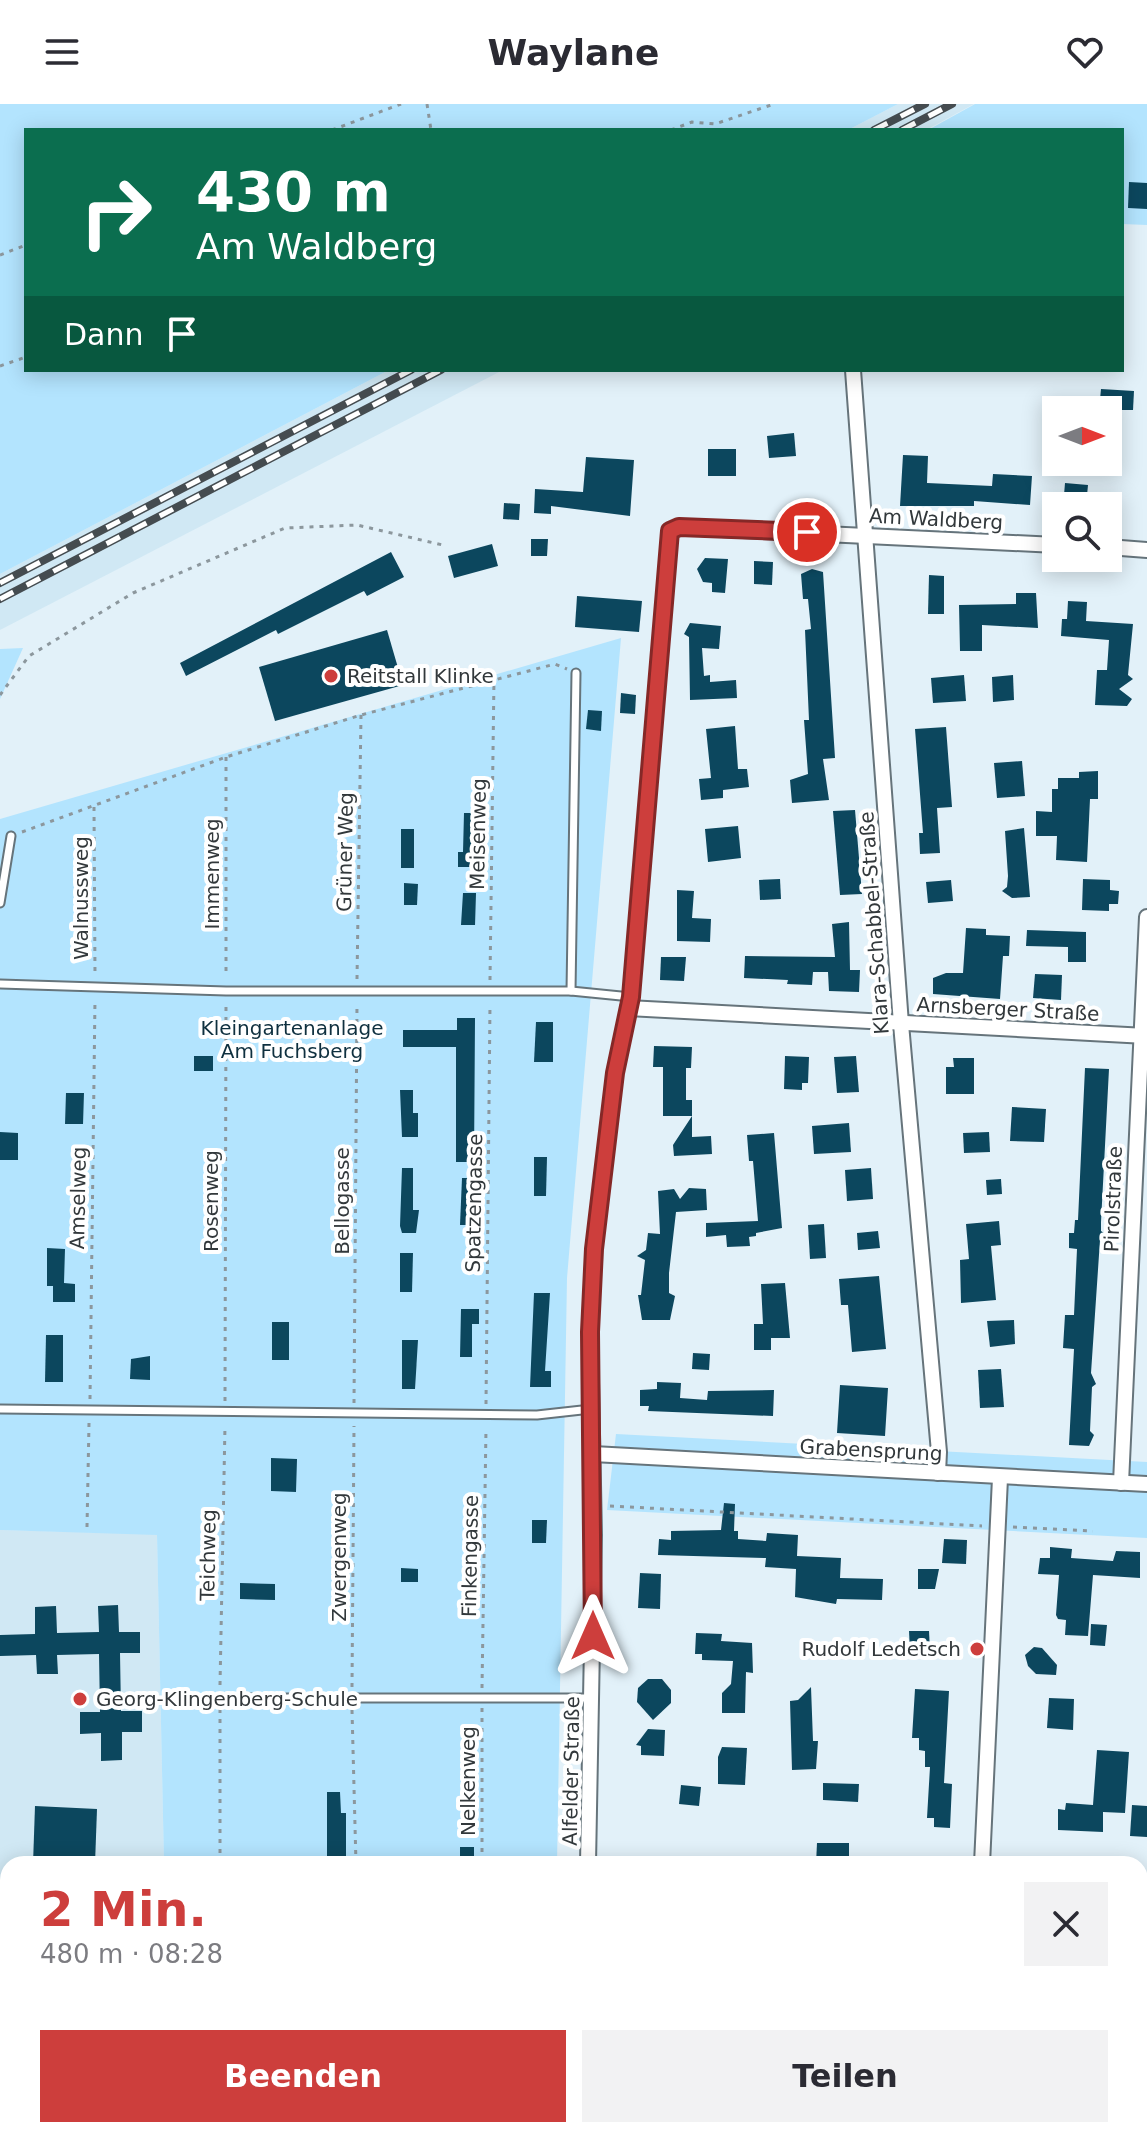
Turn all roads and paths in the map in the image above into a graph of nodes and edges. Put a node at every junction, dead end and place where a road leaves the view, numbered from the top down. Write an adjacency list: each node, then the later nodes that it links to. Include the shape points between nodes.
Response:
1 (401, 104): 4 (path)
2 (427, 104): 5 (path)
3 (774, 104): 6 (path, via 715,124 692,122)
4 (337, 128)
5 (431, 128)
6 (676, 128)
7 (24, 246): 8 (path)
8 (0, 255)
9 (24, 358): 10 (path)
10 (0, 366)
11 (853, 372): 13 (street, Klara-Schabbel-Straße)
12 (670, 531): 13 (street, Am Waldberg, via 679,527); 33 (street, Alfelder Straße)
13 (864, 535): 14 (street, Am Waldberg); 34 (street, Klara-Schabbel-Straße)
14 (1042, 544)
15 (447, 546): 20 (path, via 357,525 285,528 133,593 29,656)
16 (1122, 548): 17 (street)
17 (1147, 550)
18 (576, 673): 19 (path, via 555,664); 32 (lane)
19 (494, 677): 21 (path); 31 (path, Meisenweg)
20 (0, 695)
21 (361, 715): 22 (path); 29 (path, Grüner Weg)
22 (226, 757): 23 (path); 30 (path, Immenweg)
23 (94, 807): 24 (path); 28 (path, Walnussweg)
24 (11, 836): 25 (lane)
25 (0, 903)
26 (1147, 917): 35 (street, Pirolstraße)
27 (0, 984): 28 (lane)
28 (95, 988): 30 (lane); 37 (path, Amselweg)
29 (357, 990): 30 (lane); 31 (lane); 40 (path, Bellogasse)
30 (226, 991): 39 (path, Rosenweg)
31 (490, 991): 32 (lane); 41 (path, Spatzengasse)
32 (571, 991): 33 (lane)
33 (629, 1002): 34 (street, Arnsberger Straße); 38 (street, Alfelder Straße, via 594,1249)
34 (901, 1024): 35 (street, Arnsberger Straße); 43 (street, Klara-Schabbel-Straße)
35 (1144, 1036): 45 (street, Pirolstraße)
36 (0, 1409): 37 (lane)
37 (90, 1409): 39 (lane); 49 (path, Amselweg)
38 (591, 1409): 41 (lane); 42 (street, Alfelder Straße)
39 (225, 1411): 40 (lane); 52 (path, Teichweg)
40 (354, 1414): 41 (lane); 54 (path, Zwergenweg)
41 (486, 1415): 51 (path, Finkengasse)
42 (593, 1454): 43 (street, Grabensprung); 47 (street, Alfelder Straße)
43 (938, 1473): 44 (street, Grabensprung)
44 (1000, 1478): 45 (street, Grabensprung); 48 (street)
45 (1121, 1483): 46 (street, Grabensprung)
46 (1147, 1484)
47 (594, 1506): 48 (path); 53 (street, Alfelder Straße)
48 (999, 1526): 50 (path); 59 (street)
49 (87, 1527)
50 (1093, 1531)
51 (482, 1697): 53 (lane); 54 (lane); 57 (path, Nelkenweg)
52 (220, 1698): 54 (lane); 55 (path, Teichweg)
53 (593, 1698): 58 (street, Alfelder Straße)
54 (352, 1700): 56 (path, Zwergenweg)
55 (220, 1856)
56 (356, 1856)
57 (482, 1856)
58 (588, 1856)
59 (982, 1856)

